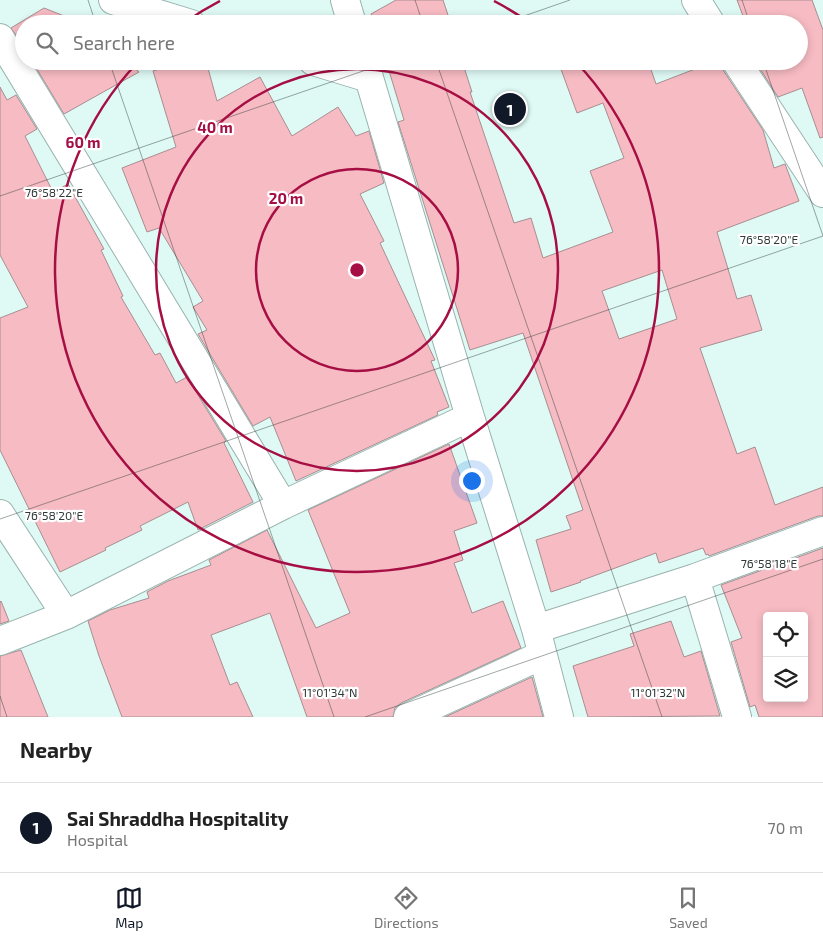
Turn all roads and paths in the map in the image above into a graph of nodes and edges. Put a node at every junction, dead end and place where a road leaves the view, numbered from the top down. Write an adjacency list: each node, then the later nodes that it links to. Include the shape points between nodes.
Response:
1 (113, 0): 4 (street)
2 (344, 0): 5 (street)
3 (696, 0): 6 (street)
4 (161, 15)
5 (349, 15)
6 (706, 15)
7 (0, 38): 8 (street)
8 (15, 63)
9 (19, 70): 14 (street)
10 (366, 70): 13 (street)
11 (742, 70): 12 (street)
12 (823, 193)
13 (470, 418): 14 (street); 20 (street)
14 (283, 505): 18 (street)
15 (0, 514): 18 (street)
16 (823, 531): 17 (street)
17 (695, 578): 20 (street); 23 (street)
18 (66, 615): 19 (street)
19 (0, 641)
20 (539, 642): 21 (street); 22 (street)
21 (408, 717)
22 (559, 717)
23 (737, 717)

